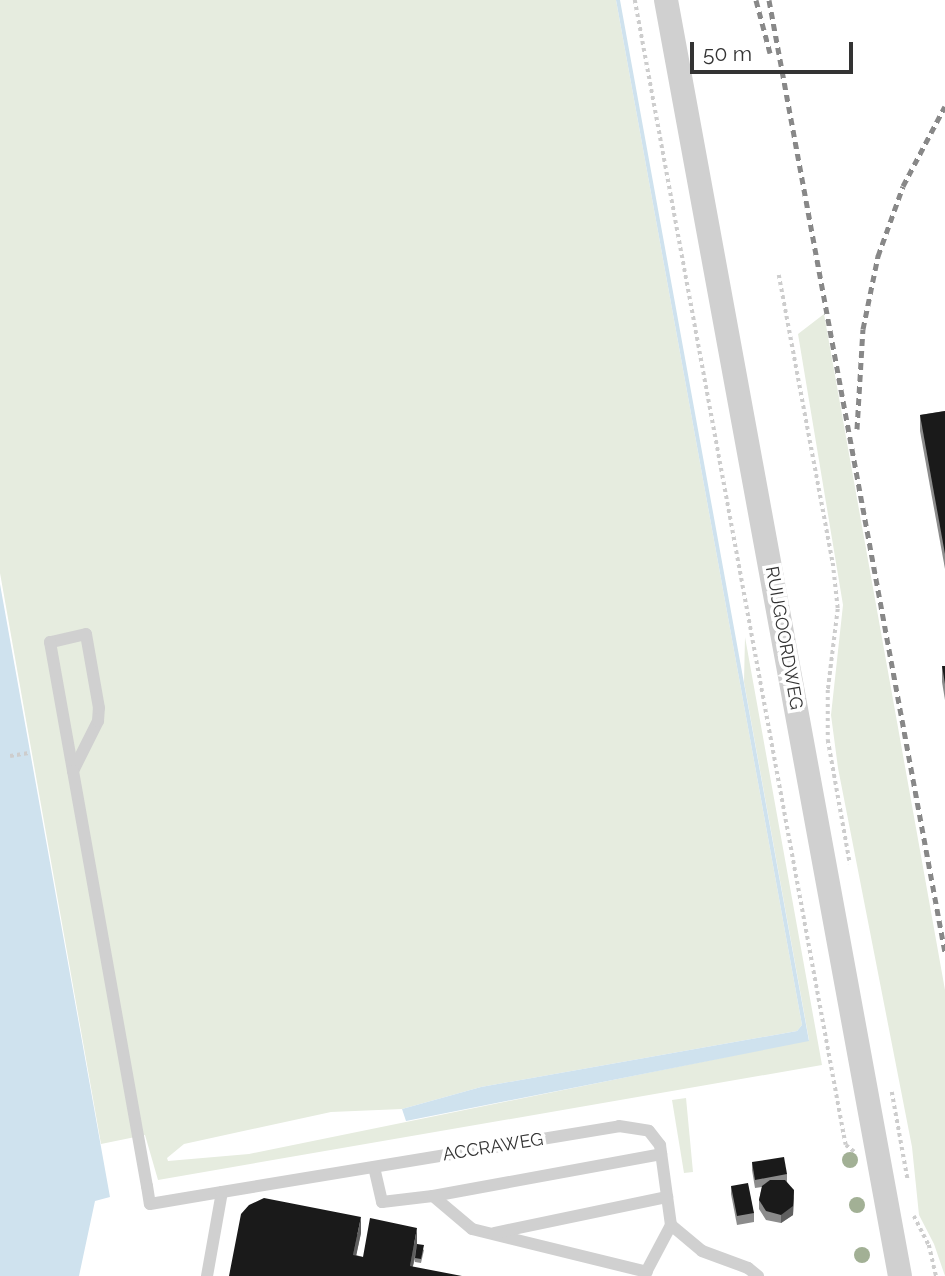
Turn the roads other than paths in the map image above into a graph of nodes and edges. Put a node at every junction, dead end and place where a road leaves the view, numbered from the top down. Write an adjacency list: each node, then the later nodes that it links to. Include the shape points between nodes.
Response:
1 (666, 0): 13 (street, RUIJGOORDWEG)
2 (73, 771): 2 (lane, via 50,642 86,635 98,721); 5 (lane, ACCRAWEG, via 150,1204)
3 (661, 1154): 4 (lane, ACCRAWEG, via 649,1131 620,1126); 6 (lane); 7 (lane)
4 (374, 1167): 5 (lane, ACCRAWEG); 6 (lane, via 382,1202)
5 (222, 1192): 11 (lane)
6 (433, 1196): 9 (lane, via 472,1229)
7 (667, 1197): 8 (lane); 9 (lane)
8 (671, 1226): 10 (lane); 12 (lane, via 702,1251)
9 (490, 1234): 10 (lane)
10 (645, 1274)
11 (207, 1276)
12 (758, 1276)
13 (900, 1276)

